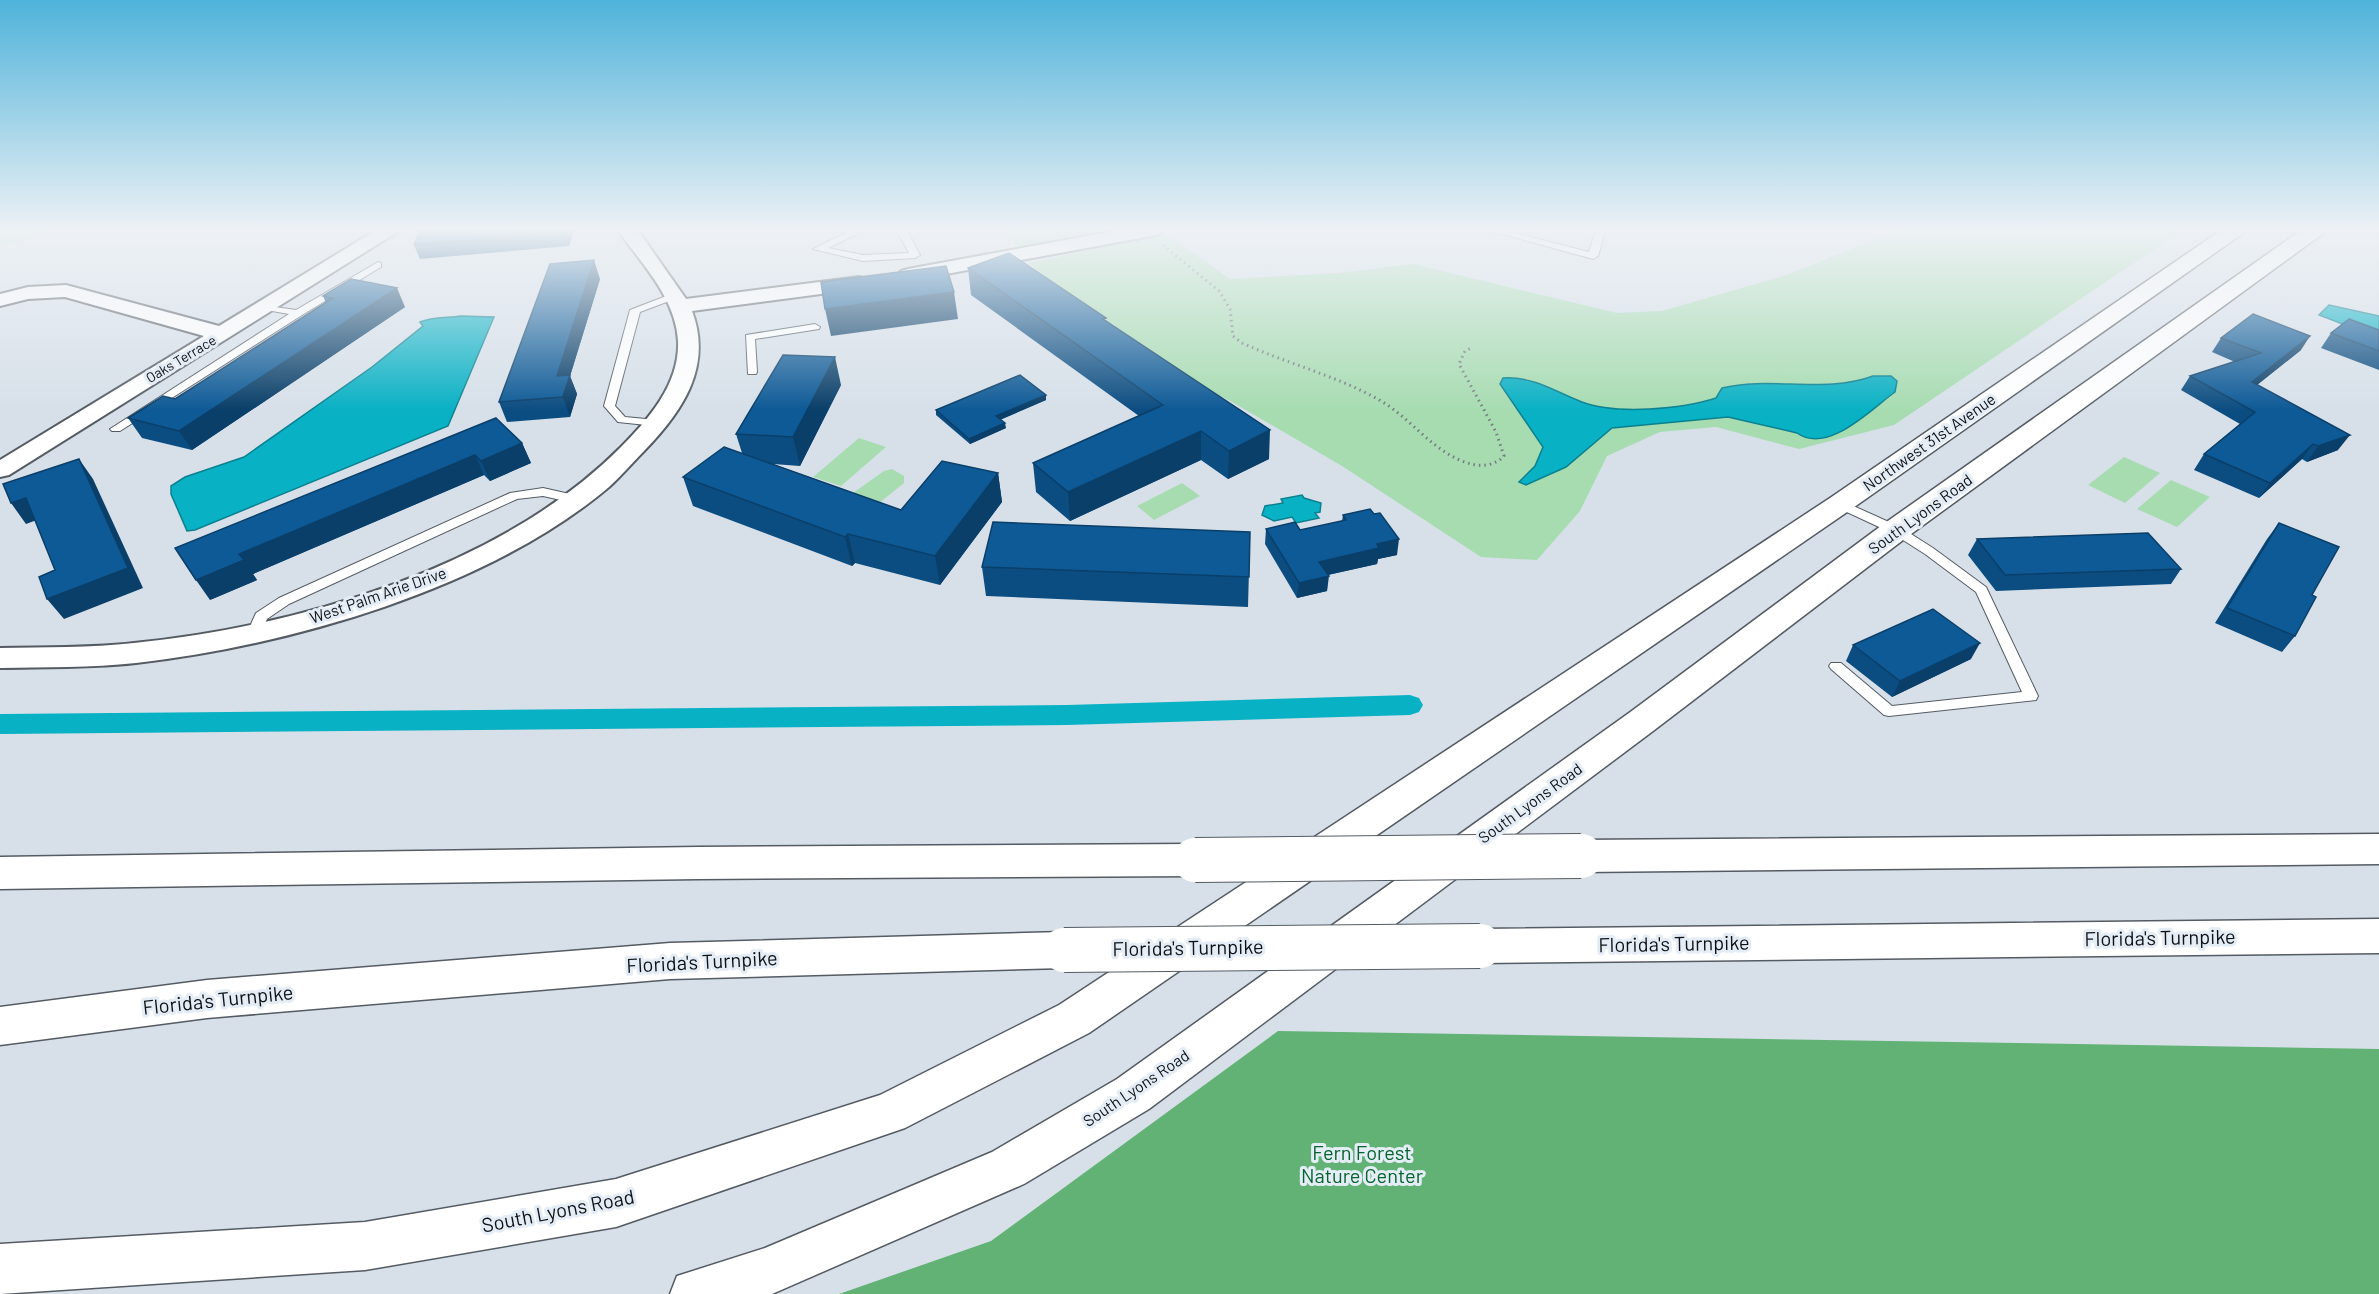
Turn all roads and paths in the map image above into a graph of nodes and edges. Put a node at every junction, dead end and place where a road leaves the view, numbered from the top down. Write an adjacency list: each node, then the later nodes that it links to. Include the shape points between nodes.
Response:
1 (292, 289): 10 (street, Oaks Terrace)
2 (337, 289): 11 (lane)
3 (670, 289): 9 (street)
4 (786, 289): 9 (street)
5 (1215, 289): 16 (path, via 1226,300 1233,336 1242,343 1359,390 1386,404 1447,454 1487,466 1504,456 1500,436 1466,384 1459,364 1464,351)
6 (2151, 289): 12 (main road, Northwest 31st Avenue)
7 (2235, 289): 15 (main road, South Lyons Road)
8 (0, 300): 14 (street, via 28,293 66,291)
9 (678, 301): 18 (street, West Palm Arie Drive, via 689,340 684,374); 18 (lane, via 635,310 609,406 622,420)
10 (265, 307): 11 (lane); 14 (street, Oaks Terrace)
11 (298, 313): 19 (lane)
12 (2107, 320): 15 (main road); 22 (main road, Northwest 31st Avenue)
13 (815, 327): 17 (lane, via 750,337)
14 (222, 334): 20 (street, Oaks Terrace)
15 (2163, 342): 23 (main road, South Lyons Road)
16 (1471, 348)
17 (752, 372)
18 (656, 423): 21 (street, West Palm Arie Drive, via 635,449)
19 (116, 429)
20 (3, 465)
21 (579, 500): 24 (street, West Palm Arie Drive, via 428,582); 24 (lane, via 543,492 514,496 284,601 261,616)
22 (1840, 504): 23 (lane); 25 (main road, Northwest 31st Avenue)
23 (1896, 530): 27 (lane, via 1946,561 1981,590 2031,696 1889,711); 33 (main road, South Lyons Road, via 1641,723 1133,1094 1008,1168 766,1272)
24 (254, 633): 26 (street, West Palm Arie Drive, via 135,654)
25 (1618, 652): 32 (main road, South Lyons Road, via 1074,1019 889,1113 616,1203 365,1246)
26 (0, 658)
27 (1836, 666)
28 (2379, 849): 29 (main road, bridge, via 698,862)
29 (0, 873)
30 (2379, 936): 31 (main road, Florida's Turnpike, bridge, via 1064,950 670,961 207,999)
31 (0, 1026)
32 (0, 1269)
33 (695, 1294)

